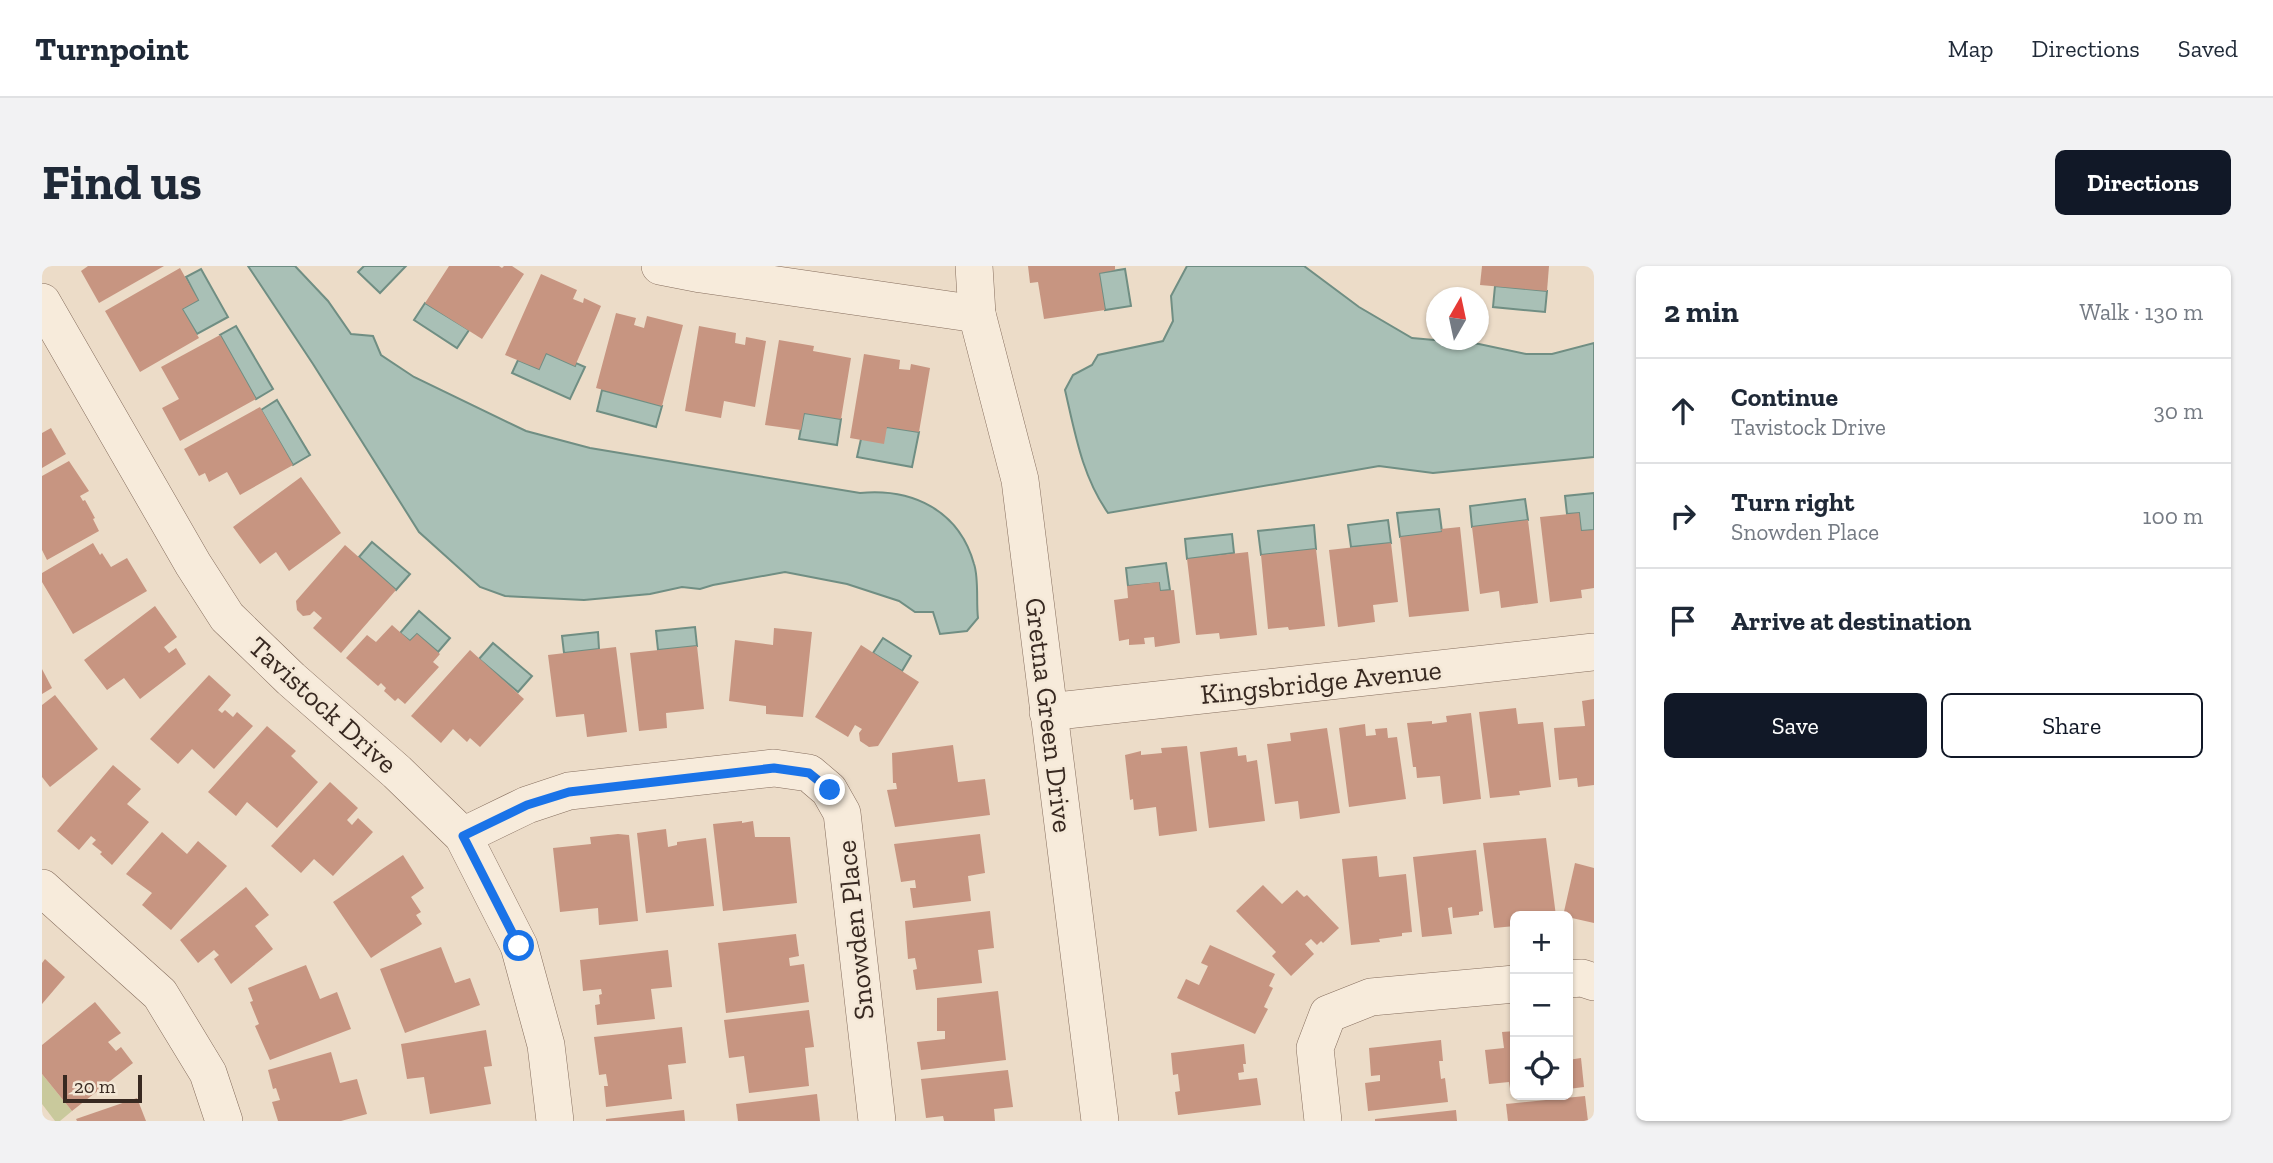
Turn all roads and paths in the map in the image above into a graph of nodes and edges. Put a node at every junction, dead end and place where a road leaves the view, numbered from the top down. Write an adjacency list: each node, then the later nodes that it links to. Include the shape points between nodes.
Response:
1 (660, 266): 4 (street)
2 (974, 266): 4 (street, Gretna Green Drive)
3 (42, 302): 7 (street, Tavistock Drive, via 227,617)
4 (977, 314): 6 (street, Gretna Green Drive, via 1020,480)
5 (1594, 652): 6 (street, Kingsbridge Avenue)
6 (1048, 712): 15 (street, Gretna Green Drive)
7 (463, 836): 13 (street, Tavistock Drive, via 519,946 546,1045); 14 (street, Snowden Place, via 527,805 569,792 774,768 809,773 830,790 842,813)
8 (42, 888): 12 (street, via 160,994 208,1073)
9 (1573, 979): 10 (street)
10 (1594, 982)
11 (1510, 984): 16 (street, via 1371,997 1328,1014 1315,1048)
12 (224, 1121)
13 (555, 1121)
14 (877, 1121)
15 (1100, 1121)
16 (1323, 1121)

